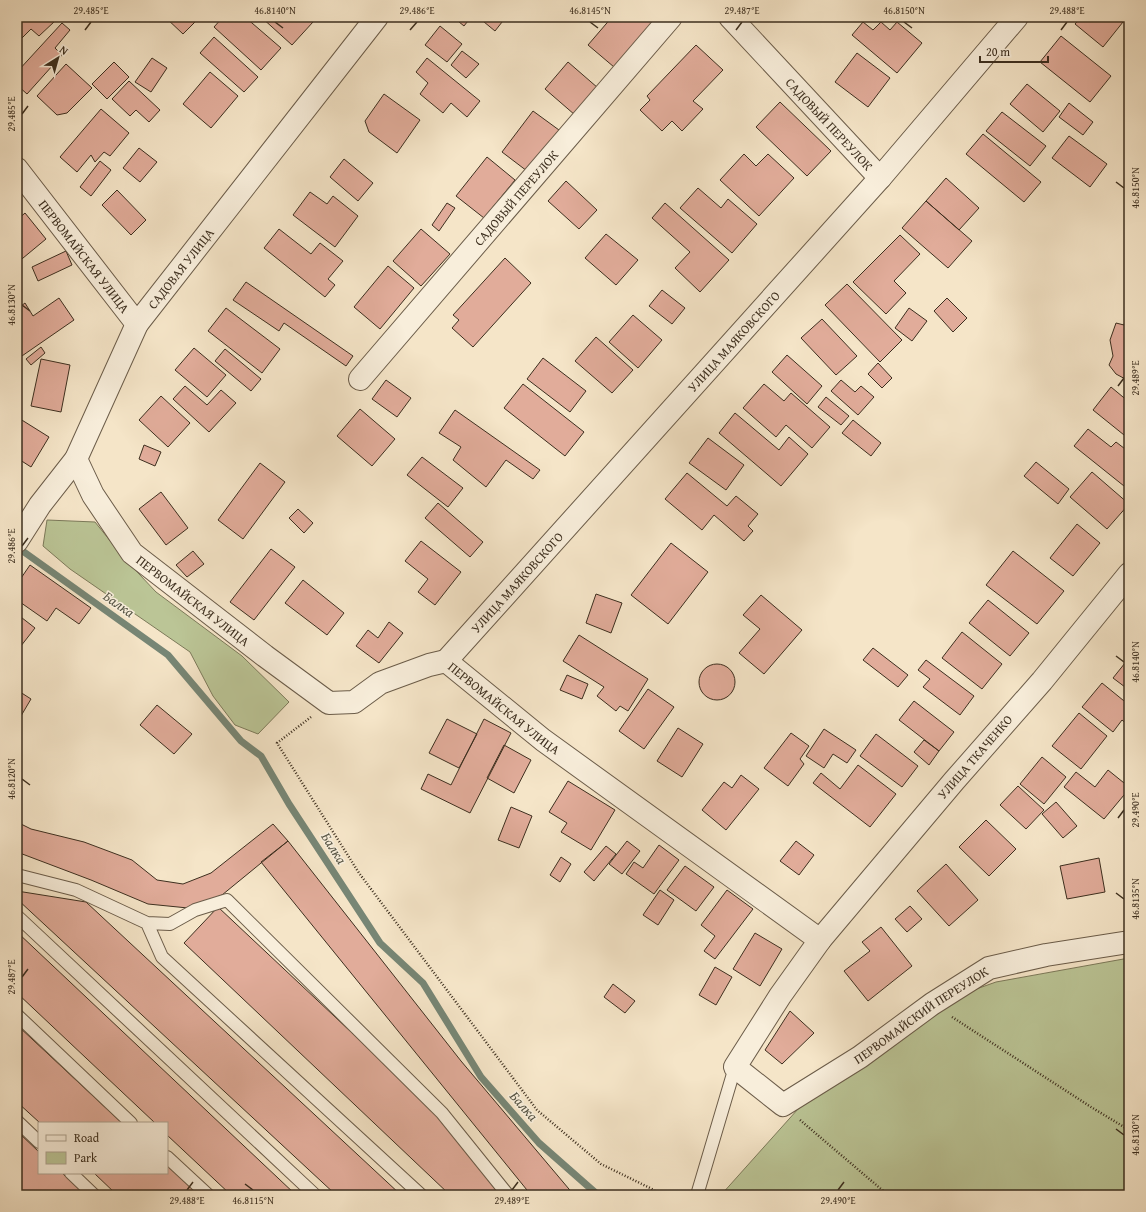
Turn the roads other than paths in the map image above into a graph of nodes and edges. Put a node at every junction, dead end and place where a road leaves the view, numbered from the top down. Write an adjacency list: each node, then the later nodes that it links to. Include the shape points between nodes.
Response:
1 (670, 17): 8 (street, САДОВЫЙ ПЕРЕУЛОК)
2 (730, 17): 6 (street, САДОВЫЙ ПЕРЕУЛОК)
3 (1017, 17): 6 (street, УЛИЦА МАЯКОВСКОГО)
4 (370, 20): 7 (street, САДОВАЯ УЛИЦА)
5 (17, 170): 7 (street, ПЕРВОМАЙСКАЯ УЛИЦА)
6 (880, 178): 12 (street, УЛИЦА МАЯКОВСКОГО)
7 (137, 324): 9 (street, САДОВАЯ УЛИЦА)
8 (360, 379)
9 (76, 459): 10 (street, САДОВАЯ УЛИЦА, via 40,505); 12 (street, ПЕРВОМАЙСКАЯ УЛИЦА, via 93,495 132,553 329,703 354,702 380,683)
10 (17, 541)
11 (1129, 574): 16 (street, УЛИЦА ТКАЧЕНКО, via 1042,681 954,780)
12 (446, 661): 16 (street, ПЕРВОМАЙСКАЯ УЛИЦА, via 544,740)
13 (17, 875): 15 (lane, via 76,890)
14 (17, 916): 27 (lane)
15 (147, 923): 28 (lane, via 162,957); 29 (lane, via 170,924 195,910 227,900 442,1113)
16 (820, 940): 19 (street, УЛИЦА ТКАЧЕНКО, via 780,996)
17 (1129, 942): 19 (street, ПЕРВОМАЙСКИЙ ПЕРЕУЛОК, via 1046,955 989,968 932,1004 860,1057 783,1105)
18 (17, 1015): 21 (lane)
19 (735, 1068): 30 (lane)
20 (17, 1121): 22 (lane)
21 (131, 1122)
22 (38, 1141)
23 (168, 1158): 26 (lane)
24 (72, 1174): 25 (lane)
25 (94, 1195)
26 (208, 1195)
27 (315, 1195)
28 (421, 1195)
29 (508, 1195)
30 (697, 1195)

